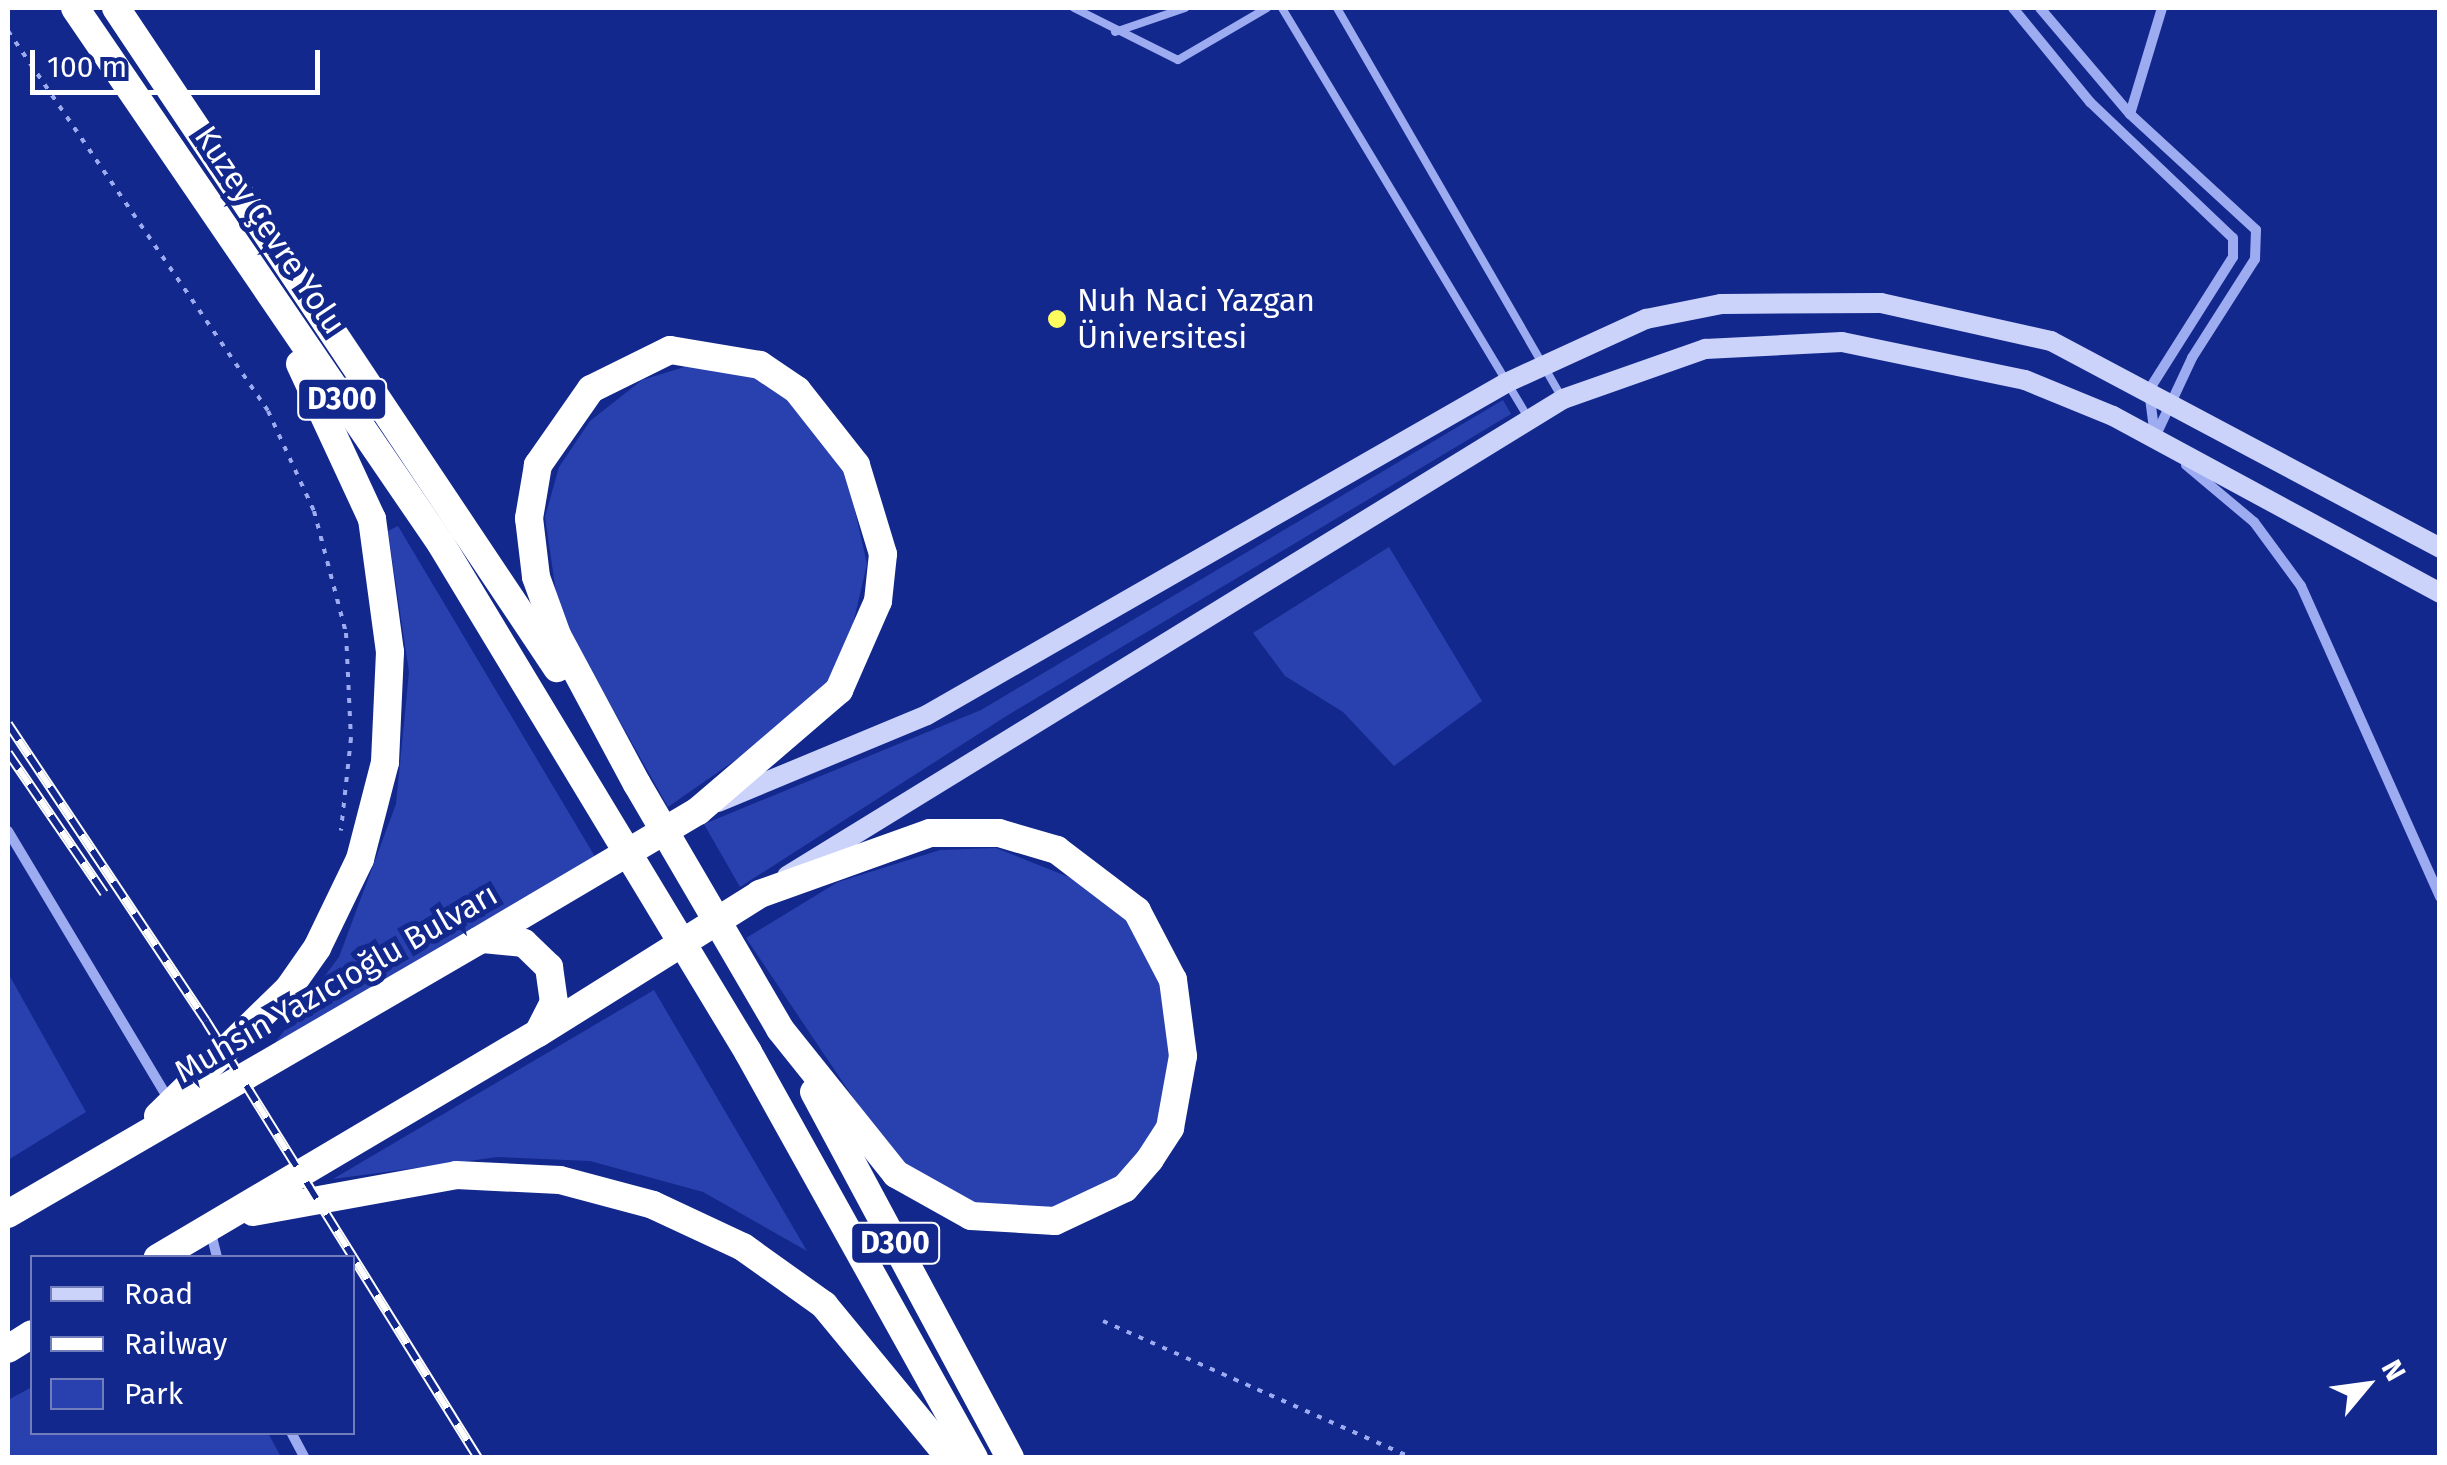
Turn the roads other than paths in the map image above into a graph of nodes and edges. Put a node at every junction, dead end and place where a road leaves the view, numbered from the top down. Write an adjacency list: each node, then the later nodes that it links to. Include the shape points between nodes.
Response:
1 (75, 8): 12 (highway, Kuzey Çevre Yolu / D300)
2 (116, 8): 23 (highway, Kuzey Çevre Yolu / D300)
3 (1074, 8): 11 (lane)
4 (1185, 8): 11 (lane)
5 (1266, 8): 11 (lane, via 1178,60)
6 (1282, 8): 15 (lane)
7 (1337, 8): 14 (lane)
8 (2014, 8): 16 (street, via 2090,102 2233,238 2233,256)
9 (2162, 8): 13 (street)
10 (2045, 11): 13 (street)
11 (1115, 32)
12 (124, 77): 31 (highway, via 344,448 372,519 390,652 384,762 341,904 289,988); 42 (highway, Kuzey Çevre Yolu / D300, via 440,544 748,1052)
13 (2130, 114): 18 (street, via 2245,214 2258,240)
14 (1546, 364): 15 (street); 16 (street, via 1686,309 1850,300 2034,336); 17 (lane)
15 (1506, 383): 19 (lane); 24 (street, via 926,714)
16 (2148, 390): 18 (street); 20 (street)
17 (1563, 398): 19 (street); 20 (street, via 1681,354 1842,342 1993,369)
18 (2172, 402): 20 (street); 21 (street)
19 (1529, 419): 26 (street, via 951,767)
20 (2155, 438): 22 (street); 27 (street, via 2254,522 2301,586)
21 (2440, 548)
22 (2440, 593)
23 (637, 784): 24 (highway, Muhsin Yazıcıoğlu Bulvarı, via 536,578 529,518 538,465 591,389 670,350 714,351 760,365 830,424 868,494 883,554 878,601 839,690); 29 (highway, D300)
24 (698, 811): 28 (highway, Muhsin Yazıcıoğlu Bulvarı)
25 (8, 831): 31 (street)
26 (760, 894): 29 (highway, via 930,833 1000,834 1057,850 1108,881 1157,944 1173,980 1183,1056 1170,1128 1125,1188 1054,1221 1013,1223 930,1201 896,1174); 30 (highway)
27 (2440, 898)
28 (478, 941): 30 (highway, via 513,938 549,967 554,1002); 32 (highway, Muhsin Yazıcıoğlu Bulvarı)
29 (780, 1030): 43 (highway, D300)
30 (538, 1032): 34 (highway)
31 (170, 1104): 32 (highway)
32 (130, 1144): 33 (highway, Muhsin Yazıcıoğlu Bulvarı)
33 (8, 1214)
34 (209, 1226): 35 (highway); 36 (street); 41 (highway, via 337,1190 456,1175 607,1190 743,1247 824,1305)
35 (163, 1255)
36 (216, 1255)
37 (30, 1335): 38 (highway)
38 (8, 1349)
39 (294, 1435): 40 (street)
40 (306, 1458)
41 (950, 1458)
42 (974, 1458)
43 (1010, 1458)

